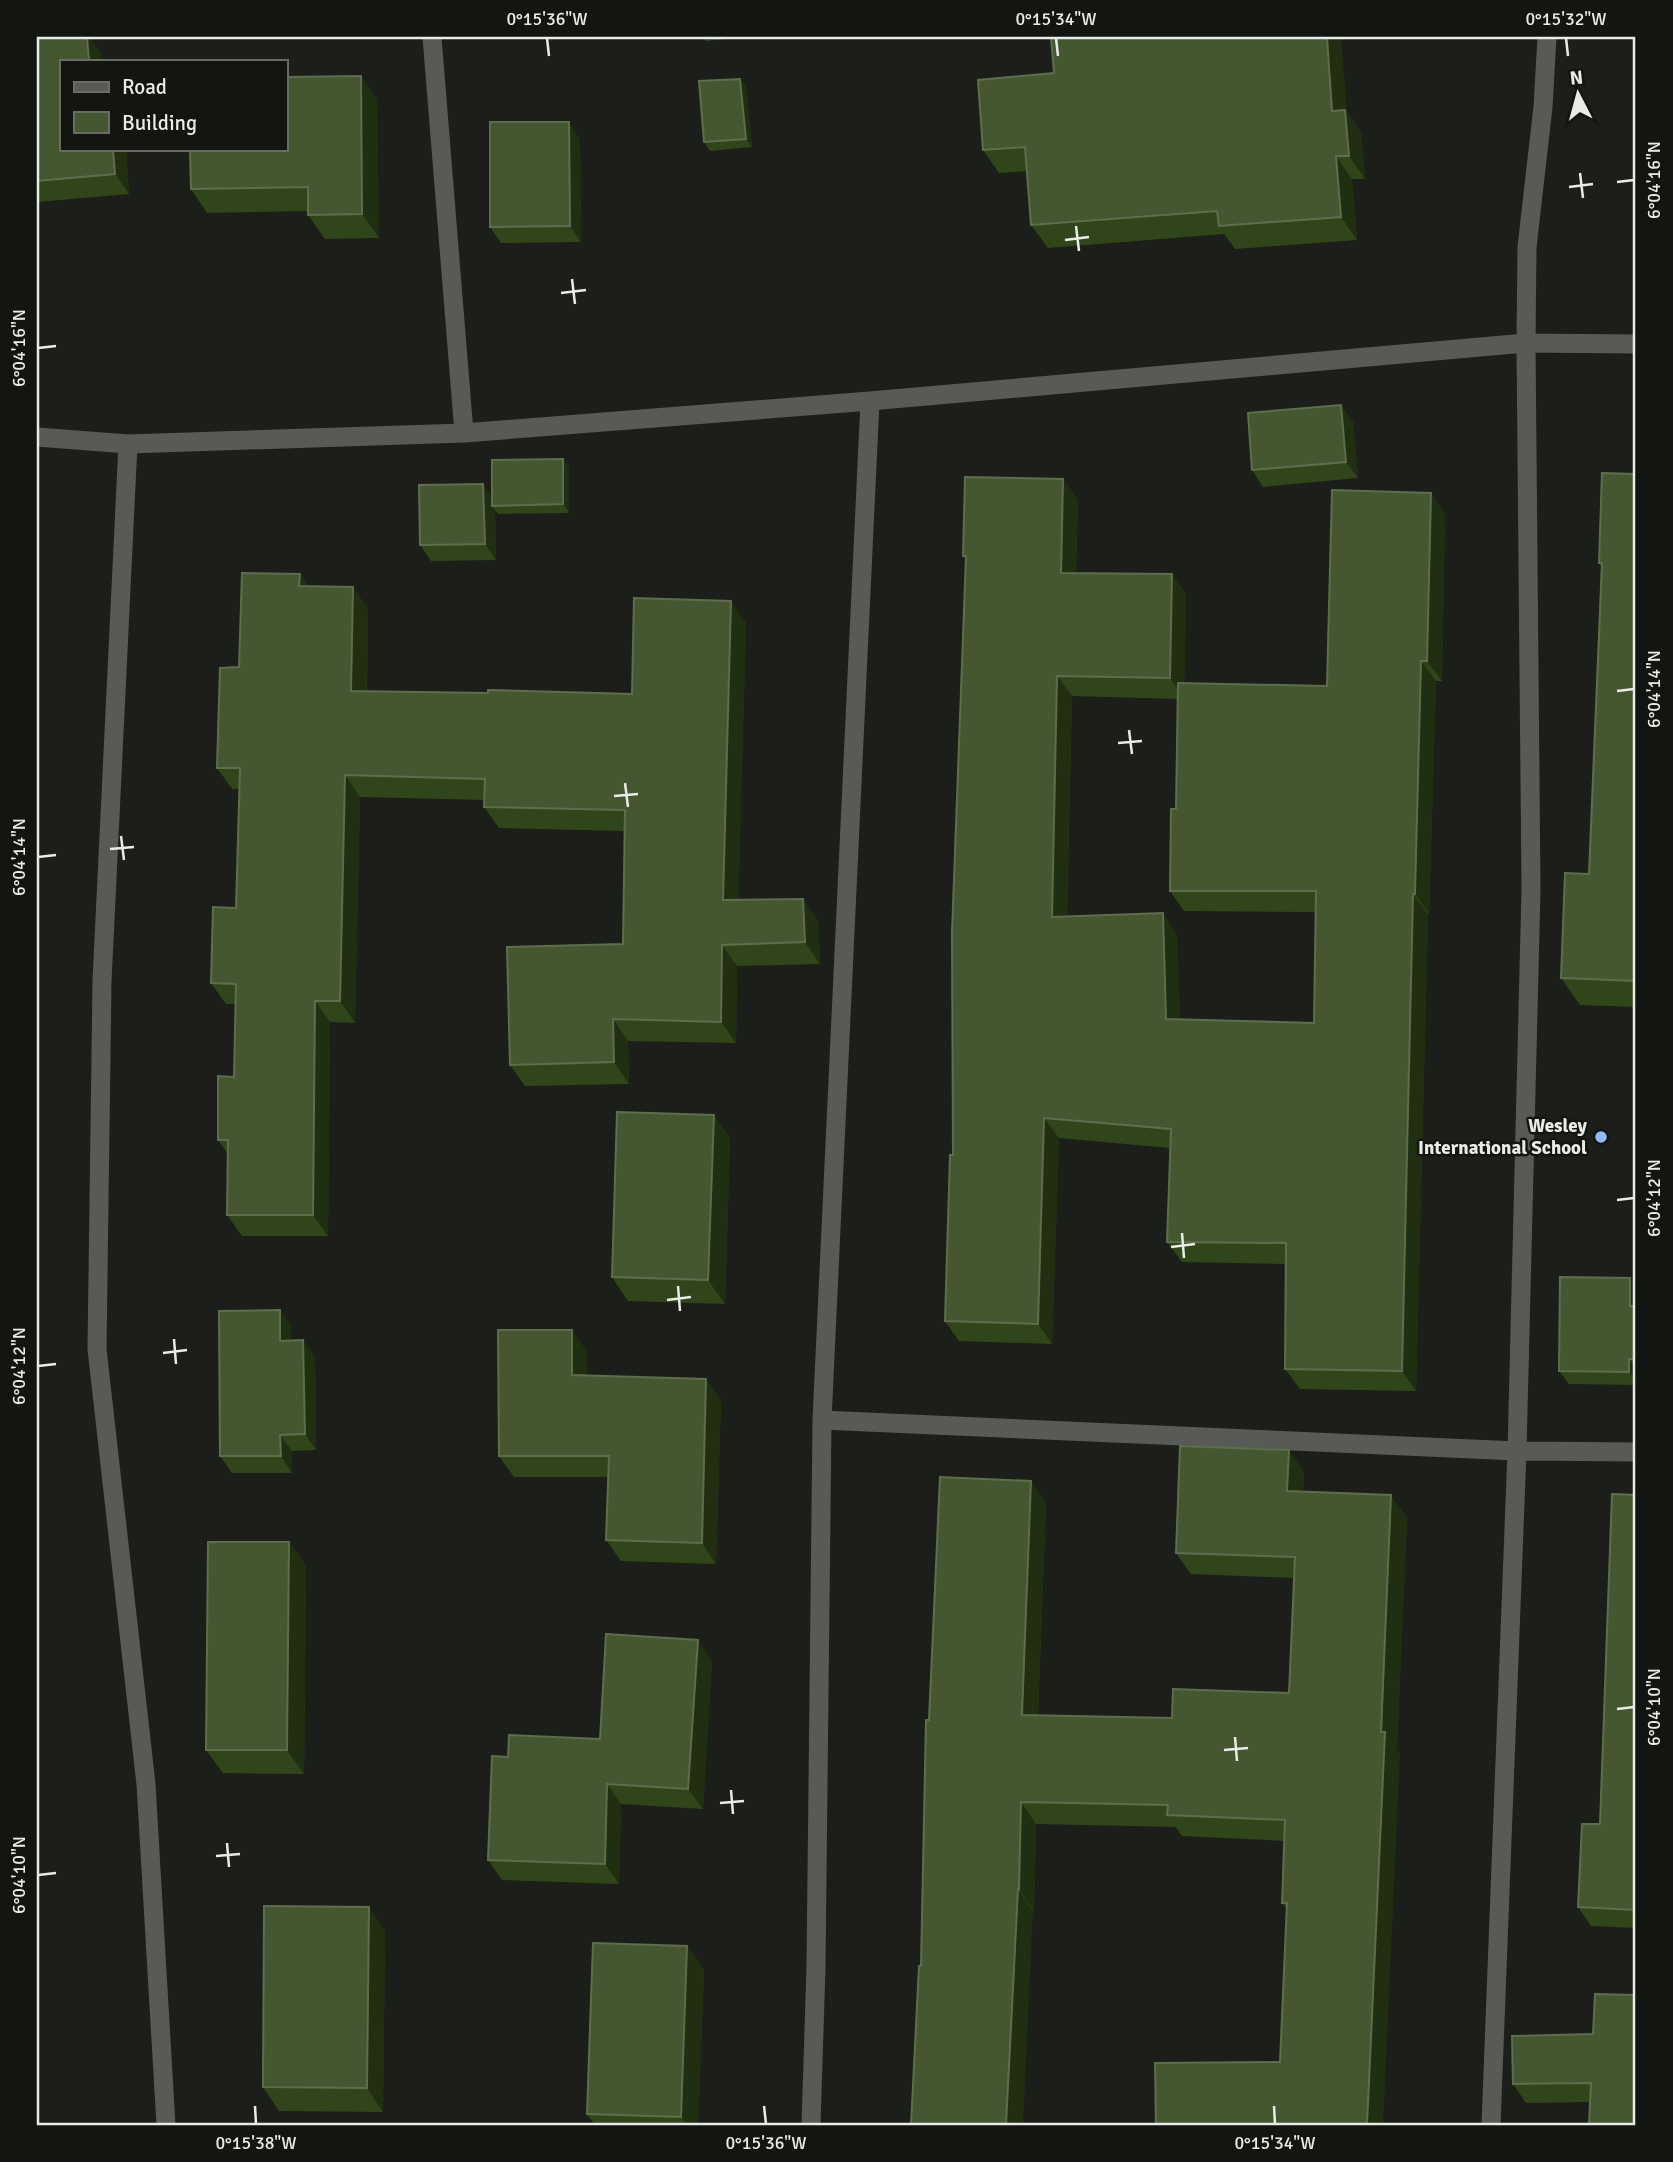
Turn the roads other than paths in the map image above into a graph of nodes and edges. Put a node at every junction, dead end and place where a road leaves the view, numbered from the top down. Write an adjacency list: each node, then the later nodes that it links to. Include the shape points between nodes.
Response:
1 (432, 37): 6 (street)
2 (1547, 37): 3 (street, via 1527,247)
3 (1526, 344): 4 (street); 5 (street); 10 (street, via 1531,890)
4 (1636, 344)
5 (870, 401): 6 (street); 9 (street)
6 (464, 433): 8 (street)
7 (37, 437): 8 (street)
8 (128, 444): 12 (street, via 102,981 97,1349 146,1784)
9 (822, 1420): 10 (street); 13 (street)
10 (1517, 1451): 11 (street); 14 (street)
11 (1636, 1452)
12 (166, 2125)
13 (811, 2125)
14 (1492, 2125)

